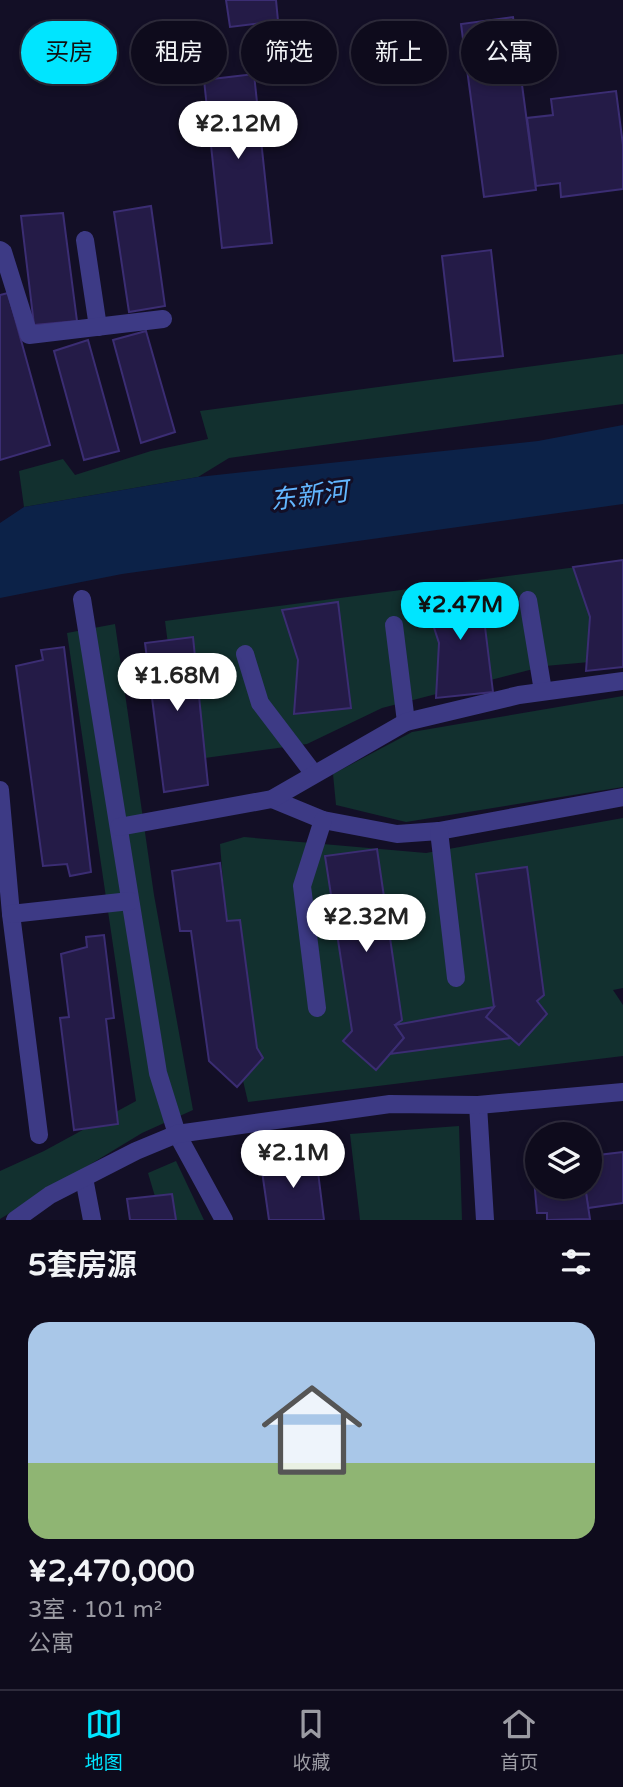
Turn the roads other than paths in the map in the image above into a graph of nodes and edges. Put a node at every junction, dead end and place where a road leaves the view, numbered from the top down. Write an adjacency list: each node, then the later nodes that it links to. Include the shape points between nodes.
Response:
1 (85, 240): 4 (street)
2 (0, 250): 4 (street, via 29,335)
3 (163, 318): 4 (street)
4 (97, 327)
5 (82, 598): 17 (street)
6 (528, 600): 10 (street)
7 (394, 625): 11 (street)
8 (245, 654): 12 (street, via 260,703)
9 (623, 681): 10 (street)
10 (542, 691): 11 (street)
11 (406, 722): 12 (street)
12 (314, 774): 15 (street)
13 (0, 790): 20 (street)
14 (623, 797): 18 (street)
15 (272, 799): 16 (street); 17 (street)
16 (323, 820): 18 (street, via 397,834); 22 (street, via 302,886)
17 (118, 827): 19 (street)
18 (439, 831): 21 (street)
19 (130, 901): 20 (street); 25 (street, via 158,1073)
20 (10, 914): 26 (street)
21 (456, 978)
22 (317, 1008)
23 (623, 1092): 24 (street)
24 (478, 1105): 25 (street, via 390,1104); 31 (street)
25 (177, 1134): 27 (street); 30 (street)
26 (39, 1135)
27 (84, 1178): 28 (street); 29 (street)
28 (15, 1220)
29 (92, 1220)
30 (224, 1220)
31 (485, 1220)

